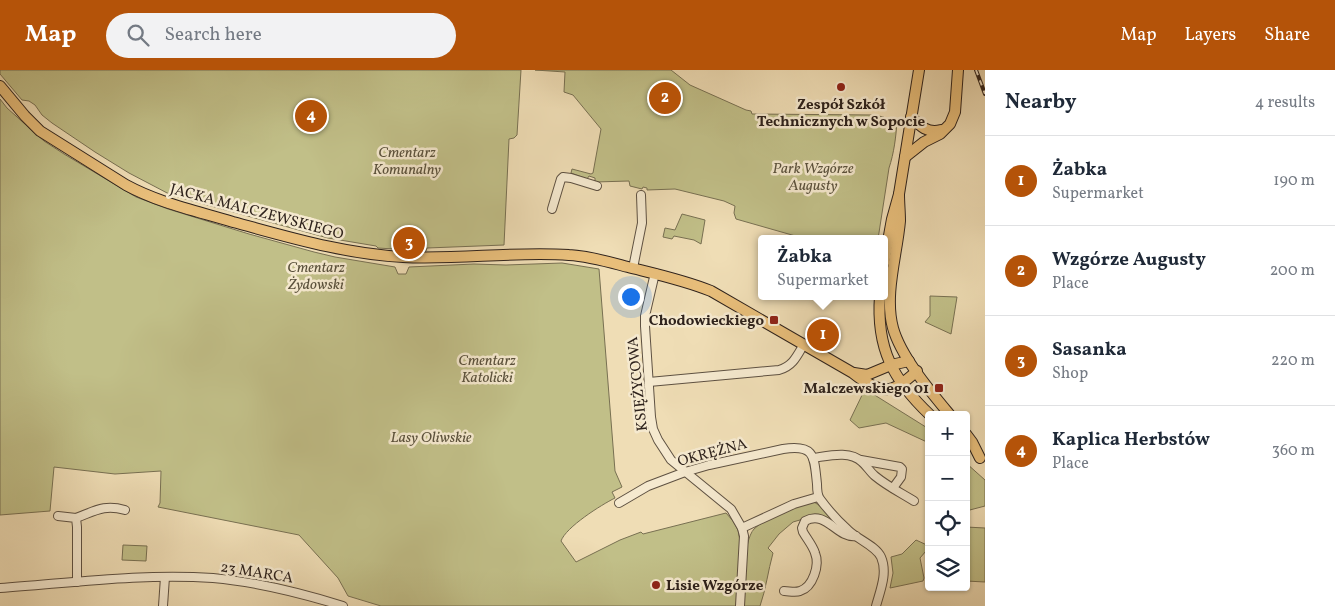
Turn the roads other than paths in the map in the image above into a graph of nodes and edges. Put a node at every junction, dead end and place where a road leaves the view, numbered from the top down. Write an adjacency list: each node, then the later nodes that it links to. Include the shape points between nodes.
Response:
1 (919, 70): 4 (main road)
2 (958, 70): 5 (main road, via 955,112)
3 (0, 86): 12 (main road, JACKA MALCZEWSKIEGO, via 33,124 51,139 138,192 303,242 373,254 423,258 571,255)
4 (911, 117): 5 (main road, via 927,130); 6 (main road)
5 (947, 128): 6 (main road)
6 (904, 157): 9 (main road)
7 (597, 186): 10 (street, via 563,177)
8 (641, 194): 12 (street, via 642,223)
9 (899, 194): 11 (main road); 17 (main road, via 900,220 891,286 891,314 896,337)
10 (552, 209)
11 (888, 241)
12 (633, 268): 13 (main road, JACKA MALCZEWSKIEGO)
13 (655, 273): 15 (main road, JACKA MALCZEWSKIEGO, via 712,291); 22 (street, KSIĘŻYCOWA, via 645,316)
14 (880, 300): 16 (main road, via 879,325)
15 (804, 344): 21 (main road, JACKA MALCZEWSKIEGO); 22 (street, via 794,361 779,370)
16 (885, 352): 18 (main road); 19 (main road)
17 (909, 361): 18 (main road); 20 (main road)
18 (891, 366): 19 (main road); 23 (main road)
19 (880, 369): 21 (main road, via 867,374)
20 (917, 371): 23 (main road); 25 (main road)
21 (853, 373): 23 (main road, JACKA MALCZEWSKIEGO, via 868,384 886,390)
22 (649, 382): 31 (street, KSIĘŻYCOWA, via 651,417 656,435 671,460)
23 (902, 384): 24 (main road)
24 (926, 411)
25 (947, 411)
26 (970, 439): 30 (main road)
27 (970, 451): 30 (main road)
28 (813, 458): 29 (street, via 840,455); 31 (street, OKRĘŻNA, via 808,450 794,447); 33 (street)
29 (861, 460): 32 (street, via 874,476); 32 (street, via 900,467 901,477)
30 (983, 460)
31 (685, 472): 35 (street, OKRĘŻNA, via 648,486); 39 (street, KSIĘŻYCOWA, via 731,509)
32 (893, 488): 34 (street)
33 (818, 496): 39 (street); 40 (street)
34 (914, 501)
35 (619, 503)
36 (125, 510): 38 (street, via 107,507)
37 (58, 516): 38 (street)
38 (76, 518): 42 (street)
39 (742, 528): 47 (street)
40 (856, 536): 44 (street, via 847,536 819,519 805,522 803,532 816,554 814,575 804,589); 48 (street, via 880,554 883,563 884,578)
41 (165, 577): 42 (street, 23 MARCA); 45 (street); 46 (street, 23 MARCA, via 246,582)
42 (77, 582): 43 (street, 23 MARCA)
43 (0, 588)
44 (784, 591)
45 (163, 606)
46 (343, 606)
47 (740, 606)
48 (876, 606)

